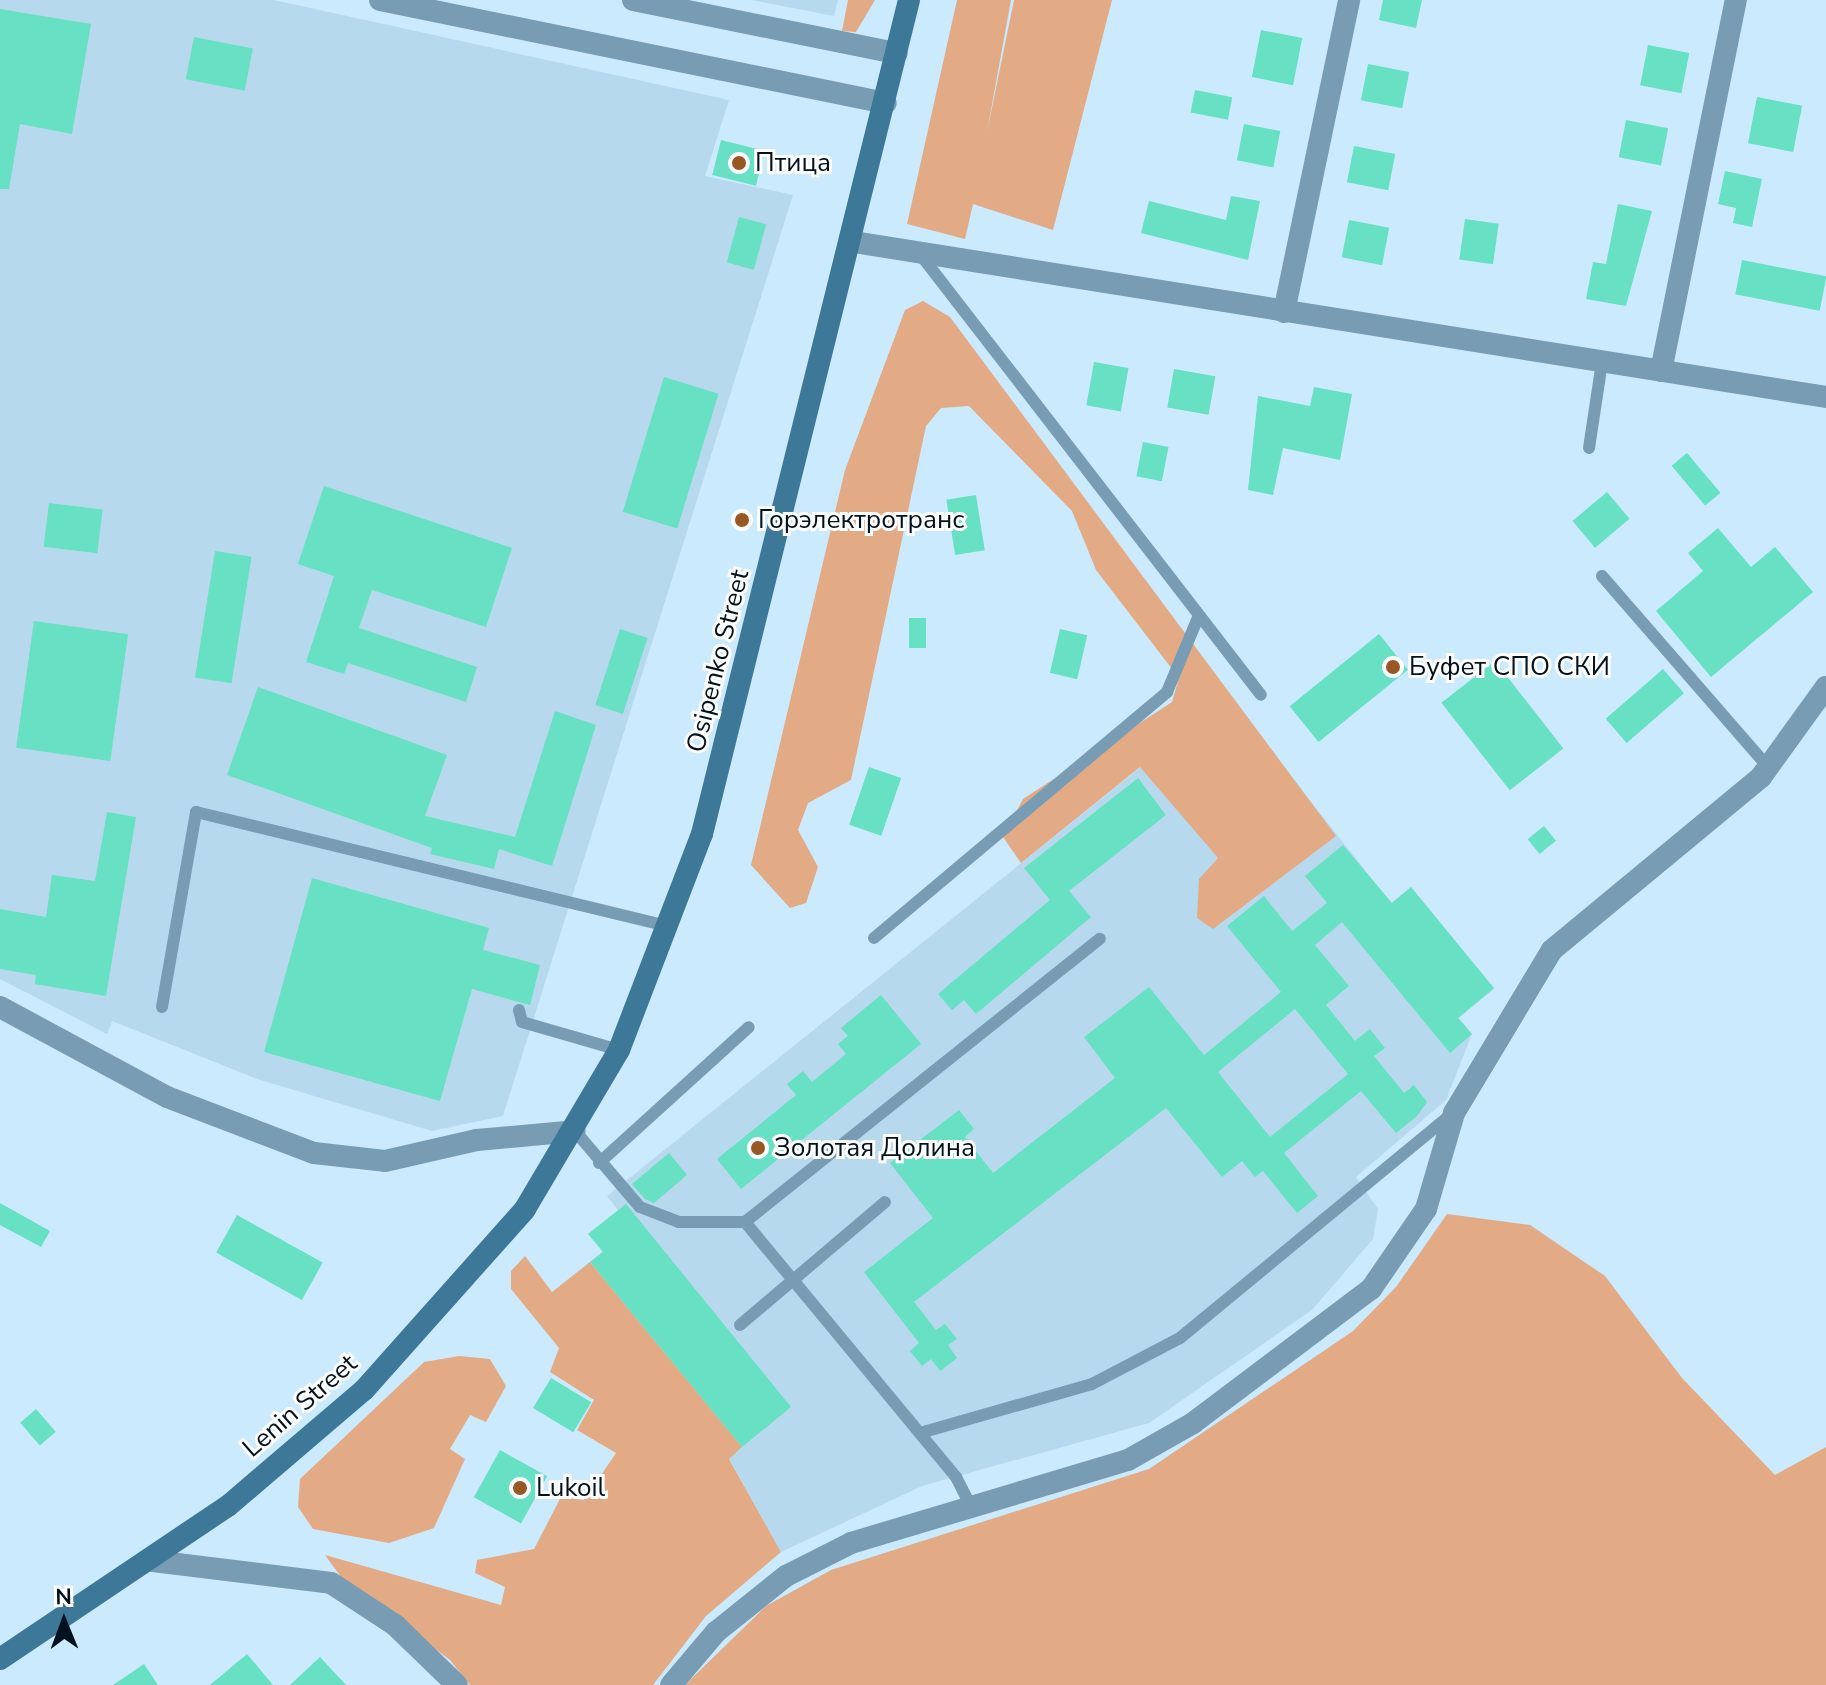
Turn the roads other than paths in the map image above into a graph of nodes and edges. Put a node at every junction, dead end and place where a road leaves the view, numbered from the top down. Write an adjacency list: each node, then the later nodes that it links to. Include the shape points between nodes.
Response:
1 (380, 0): 7 (street)
2 (633, 0): 6 (street)
3 (909, 0): 6 (main road, Osipenko Street)
4 (1349, 0): 10 (street)
5 (1736, 0): 12 (street)
6 (897, 53): 7 (main road, Osipenko Street)
7 (886, 103): 8 (main road, Osipenko Street)
8 (854, 242): 9 (street); 20 (main road, Osipenko Street, via 702,834)
9 (920, 254): 10 (street); 16 (lane)
10 (1284, 312): 11 (street)
11 (1602, 362): 12 (street); 14 (lane)
12 (1661, 371): 13 (street)
13 (1826, 397)
14 (1589, 448)
15 (1602, 576): 19 (lane)
16 (1199, 615): 17 (lane); 21 (lane, via 1167,692)
17 (1261, 695)
18 (1825, 696): 19 (street)
19 (1768, 767): 28 (street, via 1552,950)
20 (670, 927): 24 (lane, via 196,812); 27 (main road, Osipenko Street)
21 (874, 938)
22 (1100, 939): 32 (lane)
23 (0, 1007): 29 (street, via 167,1097 314,1153 385,1161 477,1140)
24 (162, 1007)
25 (519, 1010): 27 (lane, via 522,1022)
26 (749, 1027): 30 (lane)
27 (619, 1050): 29 (main road, Osipenko Street)
28 (1454, 1113): 35 (lane, via 1180,1338 1092,1384); 36 (street, via 1426,1209 1371,1289 1193,1423 1128,1460)
29 (575, 1131): 30 (lane); 37 (main road, Lenin Street, via 471,1277 364,1390)
30 (599, 1163): 32 (lane, via 617,1188 653,1212 679,1222)
31 (885, 1202): 33 (lane)
32 (745, 1222): 33 (lane)
33 (793, 1280): 34 (lane); 35 (lane)
34 (740, 1325)
35 (920, 1433): 36 (lane)
36 (971, 1507): 40 (street, via 851,1543 786,1576 716,1632)
37 (153, 1561): 38 (main road, Lenin Street); 39 (street, via 331,1583 395,1625)
38 (0, 1659)
39 (457, 1685)
40 (671, 1685)

